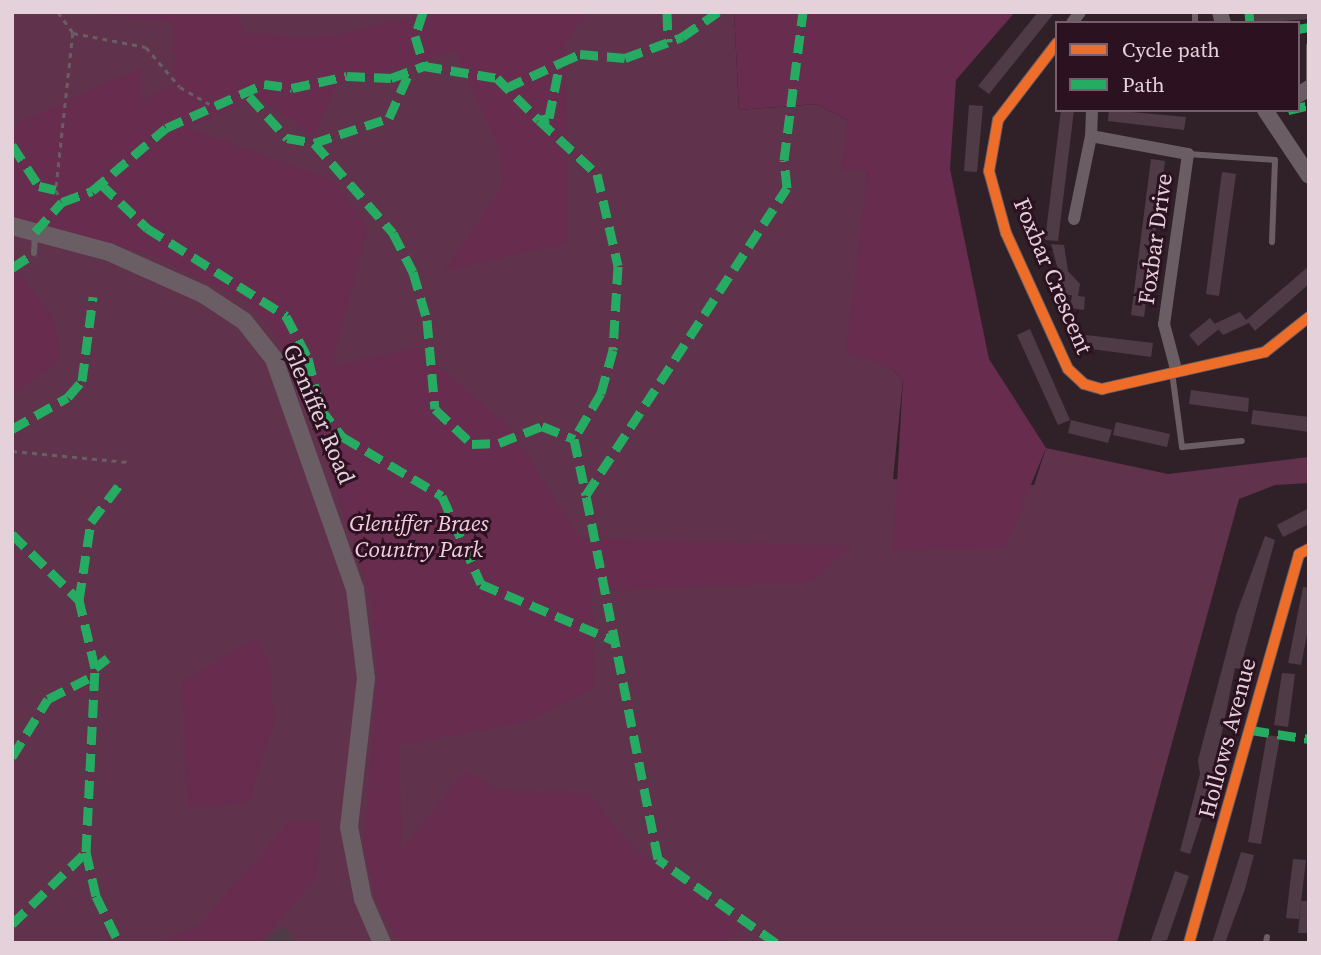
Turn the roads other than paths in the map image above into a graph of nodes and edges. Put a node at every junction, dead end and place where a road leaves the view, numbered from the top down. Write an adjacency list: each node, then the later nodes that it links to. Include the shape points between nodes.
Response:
1 (1055, 46): 15 (street, Foxbar Crescent, via 998,120 989,172 1006,233 1068,369 1084,384 1102,388)
2 (1309, 46): 3 (lane)
3 (1309, 80)
4 (1092, 112): 6 (street)
5 (1270, 112): 8 (street)
6 (1091, 136): 7 (street, Foxbar Drive); 9 (street)
7 (1188, 154): 12 (lane, via 1275,160); 15 (street, Foxbar Drive, via 1164,324)
8 (1309, 176)
9 (1074, 219)
10 (12, 226): 11 (main road, Gleniffer Road)
11 (35, 232): 13 (lane); 18 (main road, Gleniffer Road, via 109,252 203,295 244,321 274,359 355,589 366,678 349,827 363,899)
12 (1272, 242)
13 (34, 253)
14 (1306, 324): 15 (street, Foxbar Crescent, via 1265,352)
15 (1174, 369): 16 (lane, via 1182,447)
16 (1242, 441)
17 (1309, 549): 19 (street, Hollows Avenue, via 1298,554)
18 (382, 943)
19 (1189, 943)

